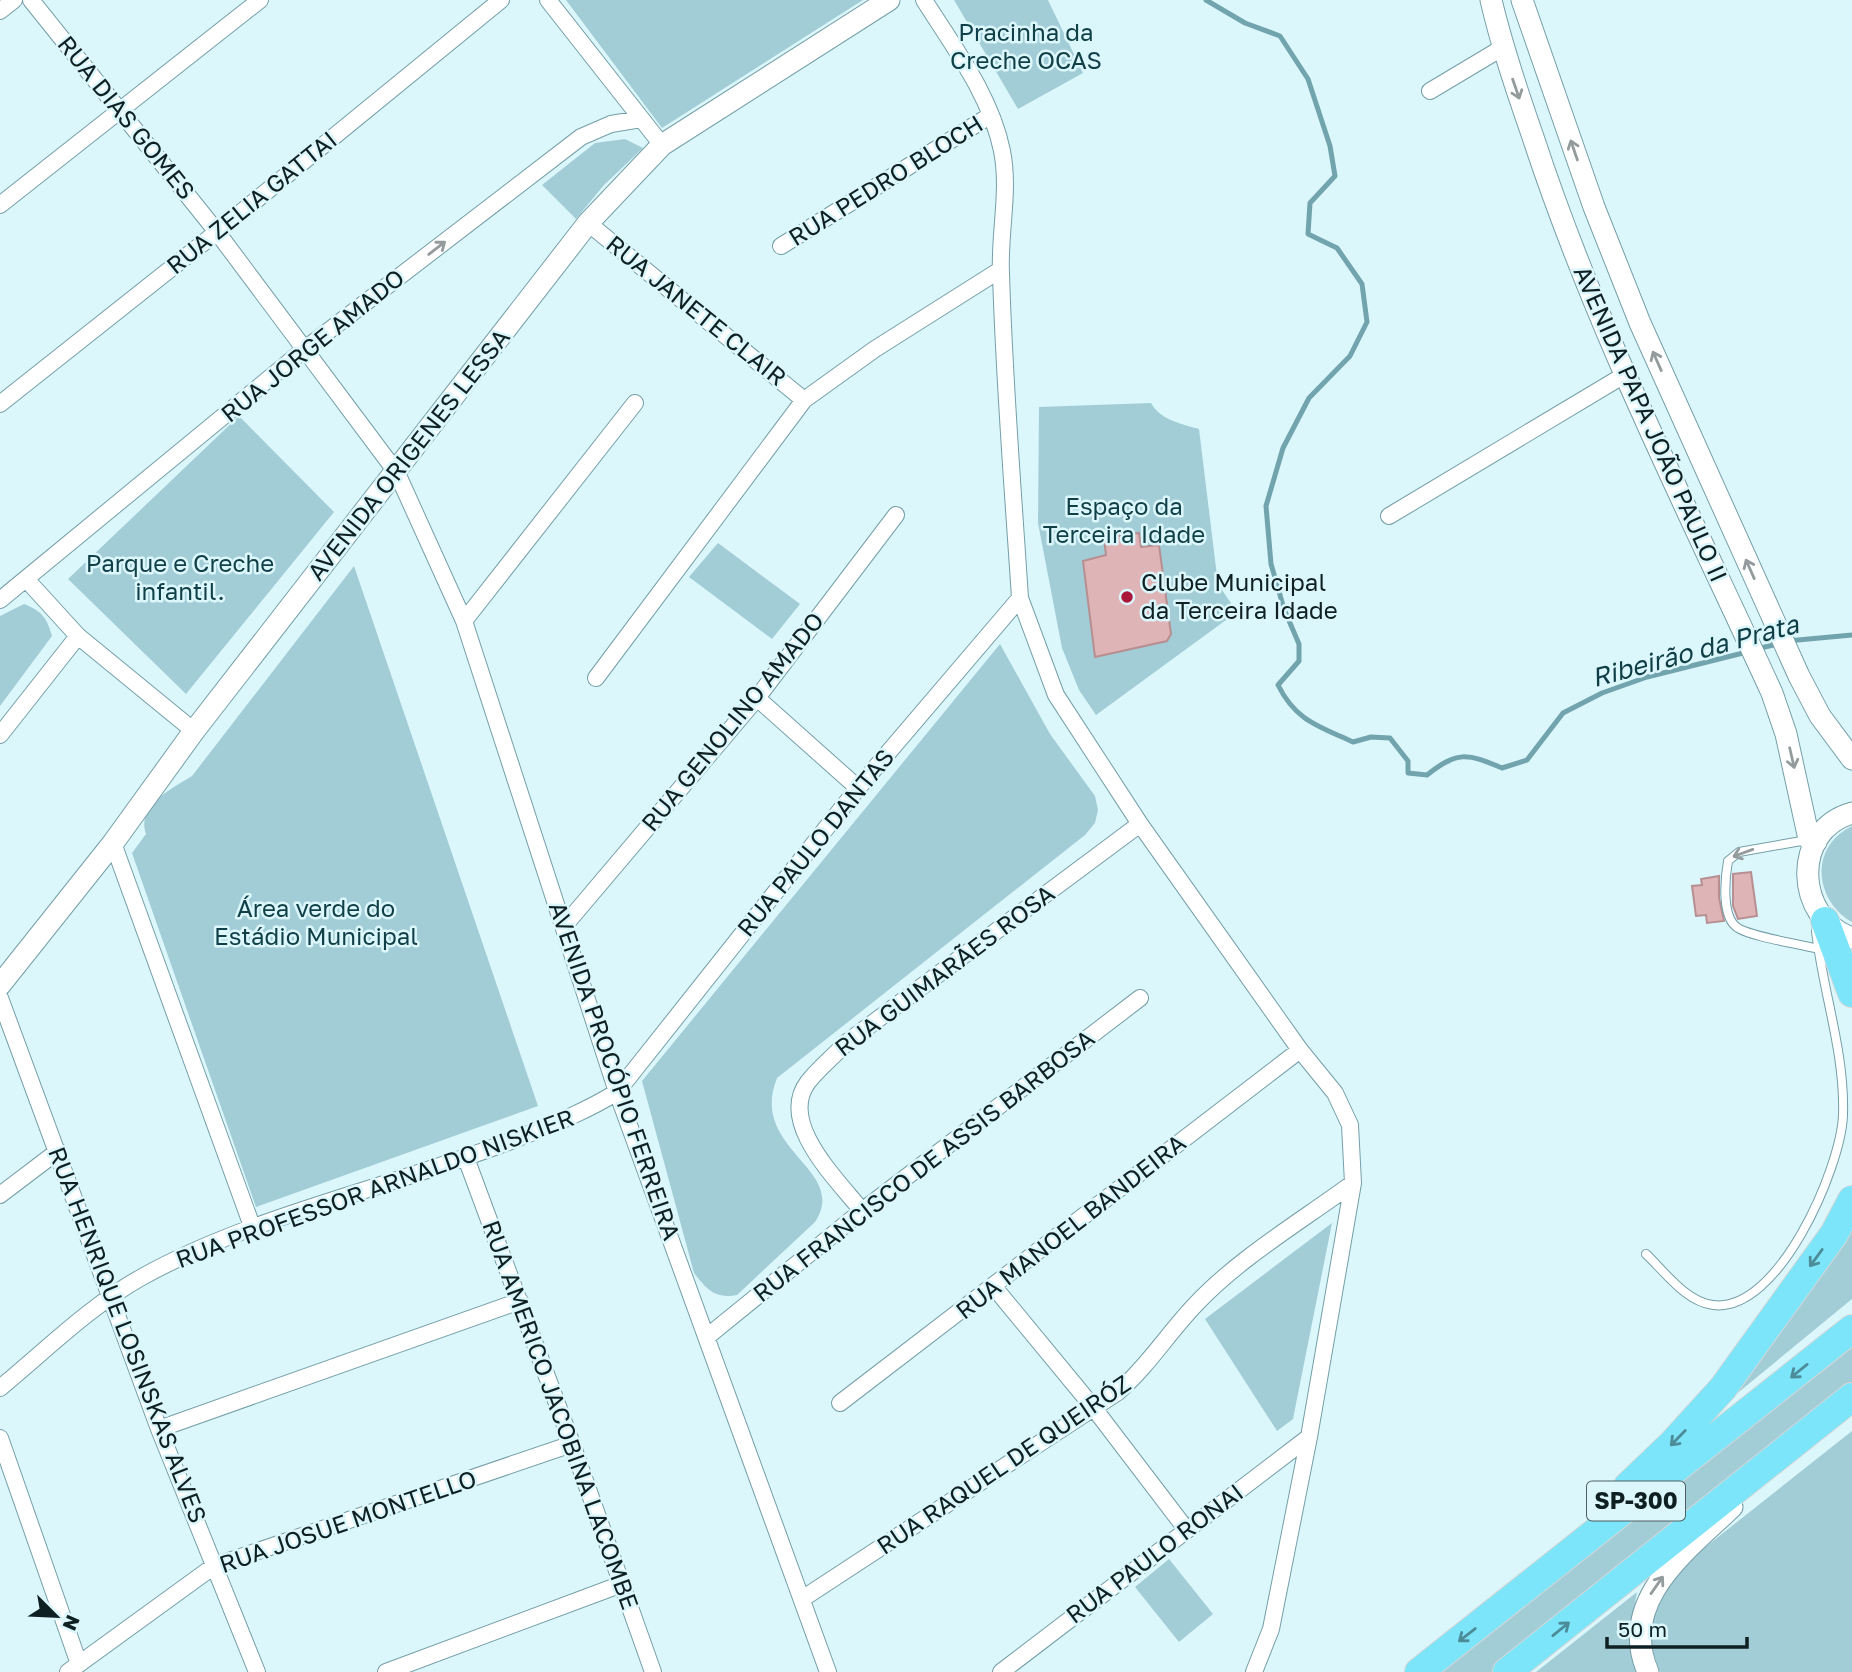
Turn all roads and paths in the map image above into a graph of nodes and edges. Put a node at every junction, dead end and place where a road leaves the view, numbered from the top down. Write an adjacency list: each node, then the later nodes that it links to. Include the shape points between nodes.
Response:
1 (14, 0): 10 (street)
2 (31, 0): 13 (street, RUA DIAS GOMES)
3 (260, 0): 13 (street)
4 (501, 0): 19 (street, RUA ZELIA GATTAI)
5 (548, 0): 15 (street)
6 (889, 0): 16 (street, AVENIDA ORIGENES LESSA)
7 (924, 0): 14 (street)
8 (1491, 0): 11 (street, AVENIDA PAPA JOÃO PAULO II)
9 (1522, 0): 39 (street, AVENIDA PAPA JOÃO PAULO II, one-way to 9, via 1798,676 1640,323)
10 (0, 11)
11 (1502, 48): 12 (street); 23 (street, AVENIDA PAPA JOÃO PAULO II, one-way to 23, via 1563,227)
12 (1430, 91)
13 (120, 110): 17 (street); 19 (street, RUA DIAS GOMES)
14 (991, 115): 20 (street, RUA PEDRO BLOCH); 21 (street, via 1002,151 1005,186)
15 (641, 119): 16 (street); 22 (street, RUA JORGE AMADO, one-way to 15, via 581,137 611,124)
16 (662, 145): 18 (street, AVENIDA ORIGENES LESSA)
17 (0, 205)
18 (588, 223): 24 (street, RUA JANETE CLAIR); 27 (street, AVENIDA ORIGENES LESSA)
19 (217, 232): 22 (street, RUA DIAS GOMES); 26 (street, RUA ZELIA GATTAI)
20 (781, 246)
21 (1000, 270): 24 (street); 31 (street)
22 (305, 349): 27 (street, RUA DIAS GOMES); 30 (street, RUA JORGE AMADO)
23 (1626, 374): 29 (street); 43 (street, AVENIDA PAPA JOÃO PAULO II, one-way to 43, via 1772,693)
24 (804, 400): 35 (street)
25 (635, 403): 33 (street)
26 (0, 404)
27 (397, 473): 33 (street, AVENIDA PROCÓPIO FERREIRA); 37 (street, AVENIDA ORIGENES LESSA)
28 (896, 516): 36 (street, RUA GENOLINO AMADO)
29 (1389, 516)
30 (26, 579): 32 (street, RUA JORGE AMADO); 34 (street)
31 (1020, 598): 40 (street, RUA PAULO DANTAS); 42 (street, via 1056,695)
32 (0, 600)
33 (464, 621): 46 (street, AVENIDA PROCÓPIO FERREIRA)
34 (78, 636): 37 (street); 38 (street)
35 (596, 678)
36 (757, 698): 40 (street); 46 (street, RUA GENOLINO AMADO)
37 (194, 731): 44 (street, AVENIDA ORIGENES LESSA)
38 (0, 735)
39 (1852, 759)
40 (858, 788): 54 (street, RUA PAULO DANTAS)
41 (1852, 813): 43 (street)
42 (1140, 824): 53 (street); 60 (street, RUA GUIMARÃES ROSA, via 846,1043 807,1083 798,1106 803,1134)
43 (1813, 841): 45 (street, via 1807,884); 48 (lane, one-way to 48, via 1739,852 1728,861 1727,907 1738,928)
44 (113, 843): 49 (street, AVENIDA ORIGENES LESSA); 61 (street)
45 (1819, 913): 47 (street); 48 (lane); 50 (highway)
46 (565, 925): 54 (street, AVENIDA PROCÓPIO FERREIRA)
47 (1852, 938)
48 (1818, 949): 62 (lane, via 1842,1065 1843,1118 1829,1177 1810,1221 1788,1257 1759,1287 1733,1303 1712,1306 1687,1294)
49 (0, 985)
50 (1852, 993)
51 (0, 998): 55 (street, RUA HENRIQUE LOSINSKAS ALVES)
52 (1140, 998): 60 (street, RUA FRANCISCO DE ASSIS BARBOSA)
53 (1300, 1051): 57 (street, via 1335,1093 1350,1125); 63 (street, RUA MANOEL BANDEIRA)
54 (617, 1092): 56 (street, RUA PROFESSOR ARNALDO NISKIER, via 590,1109); 67 (street, AVENIDA PROCÓPIO FERREIRA)
55 (58, 1151): 58 (street); 64 (street, RUA HENRIQUE LOSINSKAS ALVES)
56 (466, 1158): 61 (street, RUA PROFESSOR ARNALDO NISKIER); 65 (street, RUA AMERICO JACOBINA LACOMBE)
57 (1353, 1183): 71 (street, RUA RAQUEL DE QUEIRÓZ, via 1206,1294 1143,1371); 73 (street)
58 (0, 1195)
59 (1852, 1200): 80 (highway, one-way to 80, via 1834,1234 1700,1415)
60 (862, 1211): 67 (street, RUA FRANCISCO DE ASSIS BARBOSA)
61 (253, 1229): 64 (street, RUA PROFESSOR ARNALDO NISKIER, via 178,1260)
62 (1646, 1254)
63 (994, 1287): 69 (street, RUA MANOEL BANDEIRA); 71 (street)
64 (112, 1296): 68 (street, RUA PROFESSOR ARNALDO NISKIER); 72 (street, RUA HENRIQUE LOSINSKAS ALVES)
65 (520, 1301): 72 (street); 75 (street, RUA AMERICO JACOBINA LACOMBE)
66 (1852, 1329): 80 (highway, SP-300, one-way to 80)
67 (708, 1336): 79 (street, AVENIDA PROCÓPIO FERREIRA)
68 (0, 1388)
69 (841, 1403)
70 (1842, 1405): 89 (highway, SP-300, one-way to 70); 90 (street, one-way to 70, via 1639,1635 1642,1610 1656,1584)
71 (1093, 1408): 76 (street); 79 (street, RUA RAQUEL DE QUEIRÓZ)
72 (159, 1429): 77 (street, RUA HENRIQUE LOSINSKAS ALVES)
73 (1309, 1437): 76 (street, RUA PAULO RONAI); 87 (street, via 1271,1629)
74 (0, 1438): 81 (street)
75 (572, 1444): 77 (street, RUA JOSUE MONTELLO); 78 (street, RUA AMERICO JACOBINA LACOMBE)
76 (1186, 1530): 86 (street, RUA PAULO RONAI)
77 (214, 1566): 81 (street, RUA JOSUE MONTELLO); 82 (street, RUA HENRIQUE LOSINSKAS ALVES)
78 (622, 1584): 83 (street); 84 (street, RUA AMERICO JACOBINA LACOMBE)
79 (802, 1599): 85 (street, AVENIDA PROCÓPIO FERREIRA)
80 (1500, 1609): 88 (highway, SP-300, one-way to 88)
81 (74, 1668)
82 (257, 1672)
83 (386, 1672)
84 (653, 1672)
85 (828, 1672)
86 (1002, 1672)
87 (1254, 1672)
88 (1419, 1672)
89 (1507, 1672)
90 (1648, 1672)

